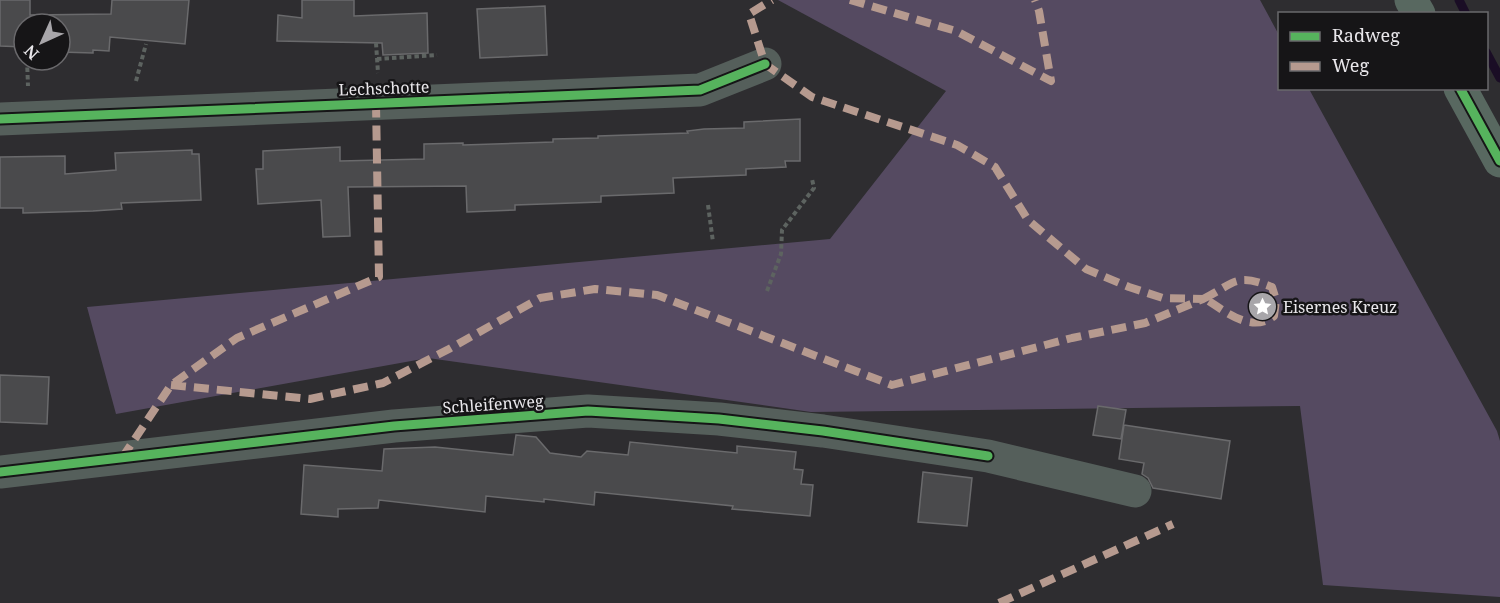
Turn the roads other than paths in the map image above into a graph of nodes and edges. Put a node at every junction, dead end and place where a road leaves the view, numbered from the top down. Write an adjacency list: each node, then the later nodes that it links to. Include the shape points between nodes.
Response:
1 (765, 64): 3 (street, Lechschotte, via 700,90)
2 (1461, 90): 4 (main road)
3 (0, 119)
4 (1500, 162)
5 (0, 472): 6 (street, Schleifenweg, via 394,426 588,411 719,419 823,431 988,456)
6 (1135, 490)

